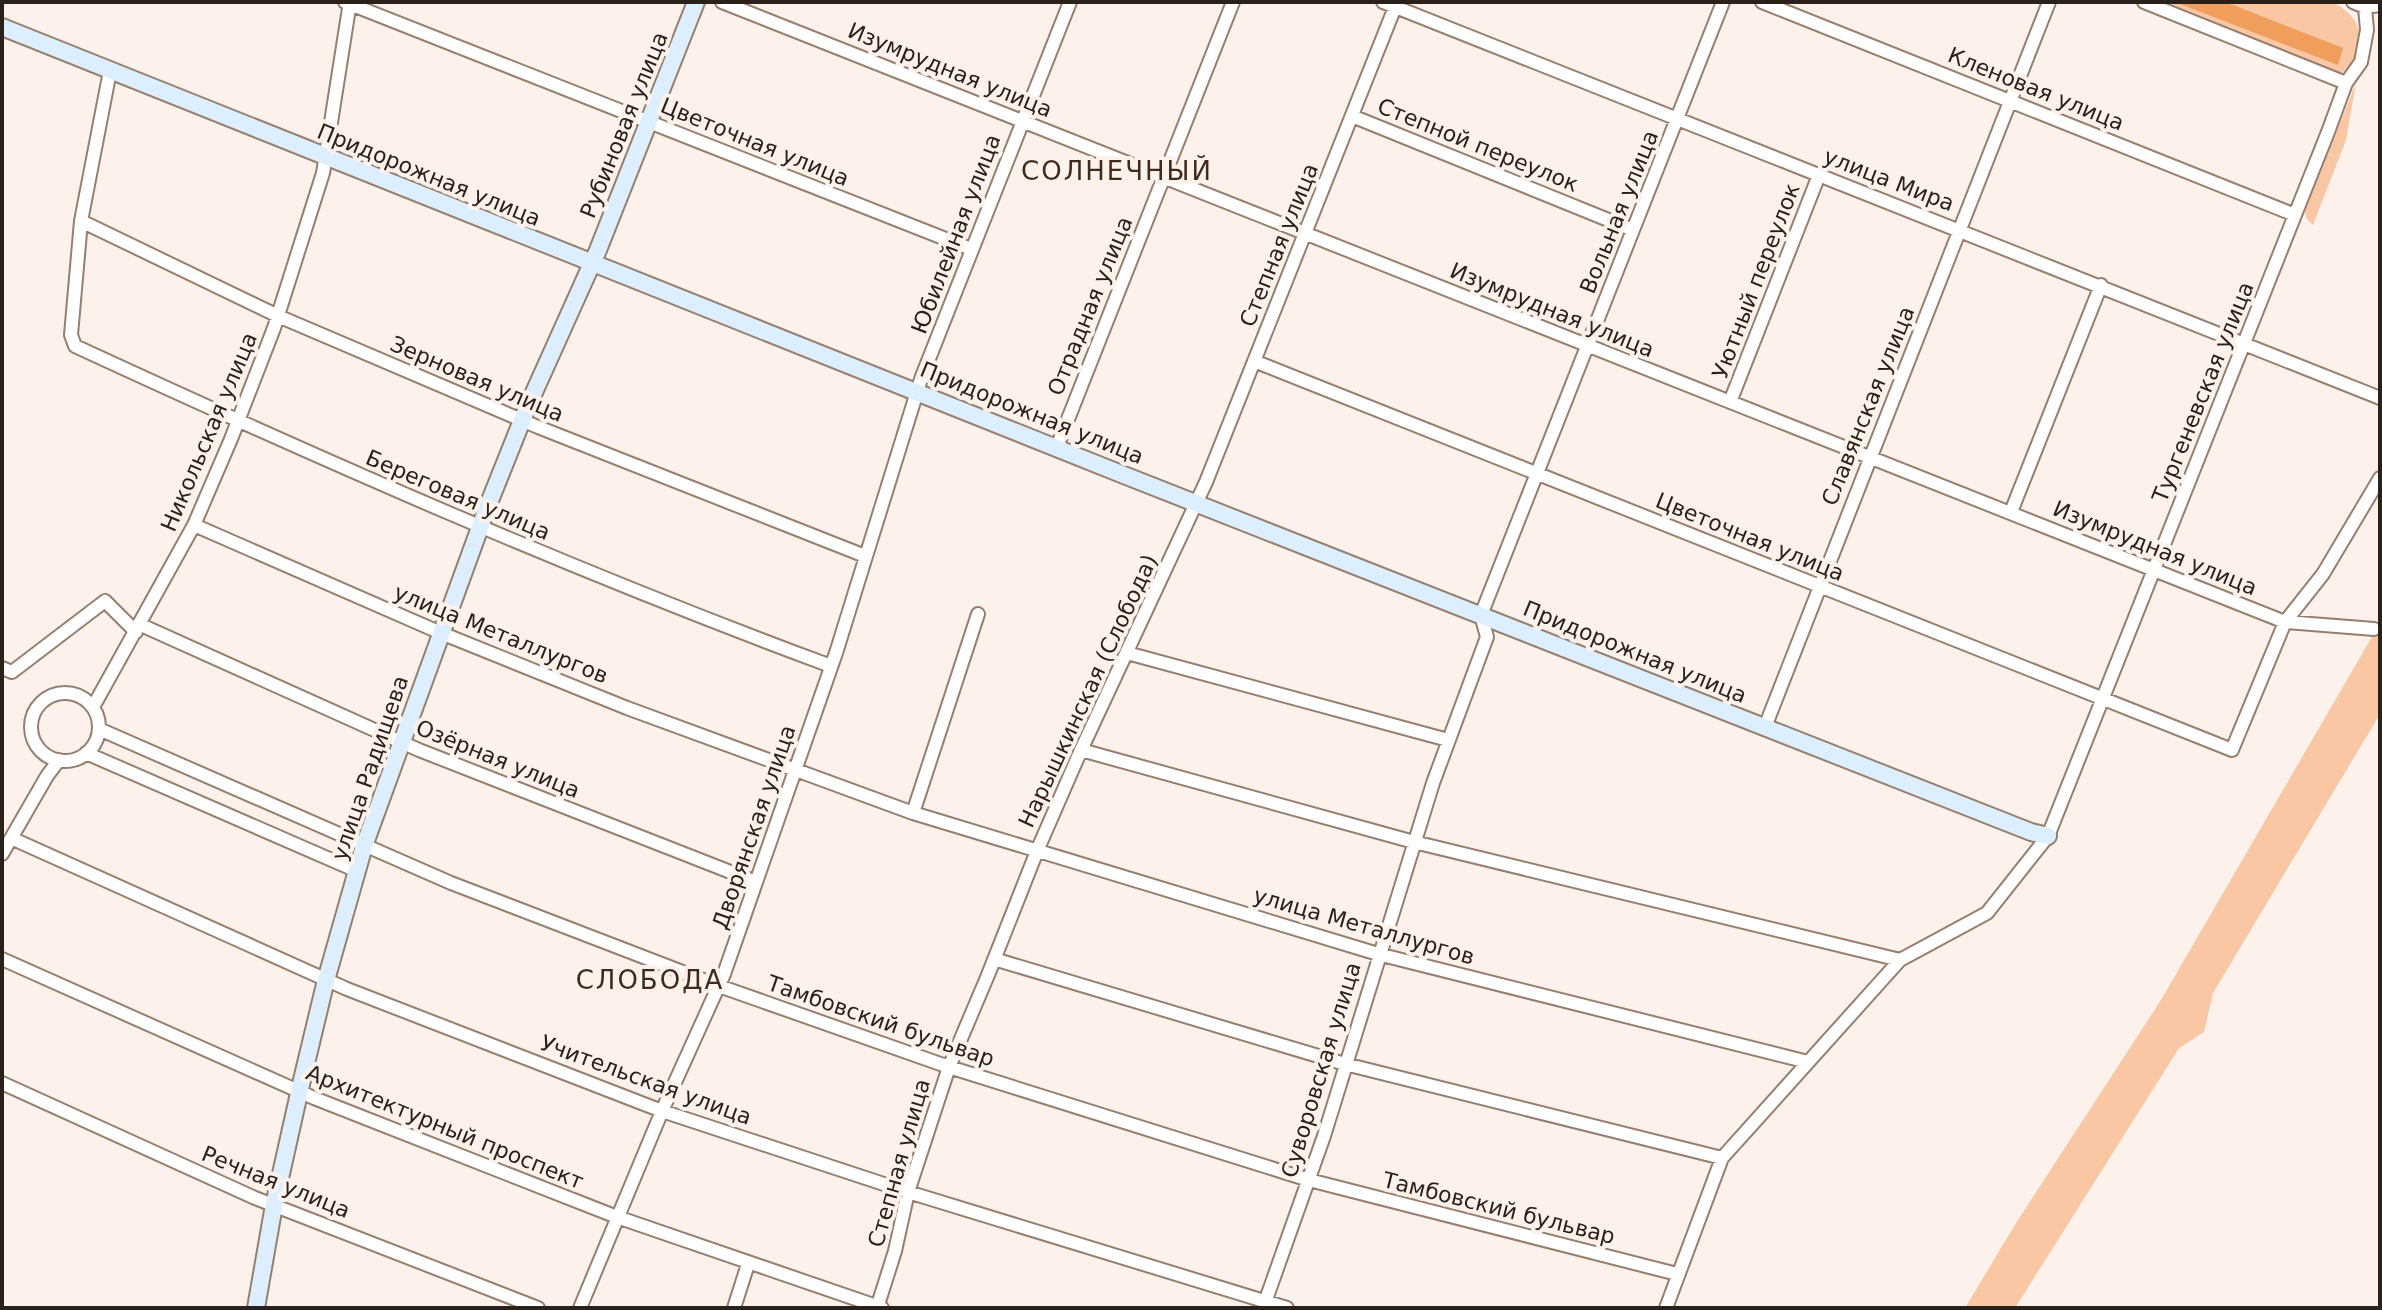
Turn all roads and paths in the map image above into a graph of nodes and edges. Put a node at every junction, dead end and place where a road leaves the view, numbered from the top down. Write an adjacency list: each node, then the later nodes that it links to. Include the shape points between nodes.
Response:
1 (696, 2): 21 (street, Рубиновая улица)
2 (722, 2): 20 (street, Изумрудная улица)
3 (1233, 2): 24 (street, Отрадная улица)
4 (1383, 2): 12 (street, улица Мира)
5 (1723, 2): 19 (street, Вольная улица)
6 (1762, 2): 17 (street, Кленовая улица)
7 (2049, 2): 17 (street, Славянская улица)
8 (2144, 2): 16 (street)
9 (348, 3): 21 (street, Цветочная улица); 22 (street, Никольская улица)
10 (1065, 4): 20 (street, Юбилейная улица)
11 (2359, 4): 13 (street); 16 (street, Тургеневская улица, via 2367,30 2361,62)
12 (1397, 5): 18 (street, Степная улица); 19 (street, улица Мира)
13 (2380, 5)
14 (2, 27): 15 (street, Придорожная улица)
15 (110, 71): 22 (street, Придорожная улица); 26 (street)
16 (2346, 83): 25 (street, Тургеневская улица)
17 (2011, 101): 25 (street, Кленовая улица); 27 (street, Славянская улица)
18 (1352, 116): 28 (street, Степной переулок); 29 (street, Степная улица)
19 (1678, 118): 23 (street, улица Мира); 28 (street, Вольная улица)
20 (1023, 121): 24 (street, Изумрудная улица); 30 (street, Юбилейная улица)
21 (649, 122): 30 (street, Цветочная улица); 31 (street, Рубиновая улица)
22 (326, 158): 31 (street, Придорожная улица); 33 (street, Никольская улица)
23 (1819, 175): 27 (street, улица Мира); 39 (street, Уютный переулок)
24 (1163, 176): 29 (street, Изумрудная улица); 42 (street, Отрадная улица)
25 (2295, 215): 34 (street, Тургеневская улица)
26 (81, 221): 33 (street, Зерновая улица); 41 (street, Береговая улица, via 71,335 75,346)
27 (1961, 229): 32 (street, улица Мира); 43 (street, Славянская улица)
28 (1633, 230): 35 (street, Вольная улица)
29 (1305, 232): 35 (street, Изумрудная улица); 36 (street, Степная улица)
30 (971, 249): 37 (street, Юбилейная улица)
31 (592, 263): 37 (street, Придорожная улица); 40 (street, улица Радищева)
32 (2101, 285): 34 (street, улица Мира); 47 (street)
33 (278, 316): 40 (street, Зерновая улица); 41 (street, Никольская улица)
34 (2244, 343): 38 (street, улица Мира); 51 (street, Тургеневская улица)
35 (1588, 346): 39 (street, Изумрудная улица); 44 (street, Вольная улица)
36 (1254, 361): 44 (street, Цветочная улица); 46 (street, Степная улица)
37 (917, 392): 42 (street, Придорожная улица); 50 (street, Дворянская улица)
38 (2380, 398)
39 (1730, 402): 43 (street, Изумрудная улица)
40 (523, 420): 49 (street, улица Радищева); 50 (street, Зерновая улица)
41 (238, 421): 48 (street, Никольская улица); 49 (street, Береговая улица)
42 (1057, 447): 46 (street, Придорожная улица)
43 (1871, 457): 47 (street, Изумрудная улица); 52 (street, Славянская улица)
44 (1536, 474): 52 (street, Цветочная улица); 54 (street, Вольная улица)
45 (2380, 478): 55 (street, via 2323,574)
46 (1197, 502): 54 (street, Придорожная улица); 59 (street, Нарышкинская (Слобода))
47 (2011, 512): 51 (street, Изумрудная улица)
48 (194, 525): 56 (street, Никольская улица); 58 (street, улица Металлургов)
49 (480, 528): 58 (street, улица Радищева); 60 (street, Береговая улица)
50 (865, 556): 60 (street, Дворянская улица)
51 (2153, 569): 55 (street, Изумрудная улица); 62 (street, Тургеневская улица)
52 (1818, 586): 62 (street, Цветочная улица); 64 (street, Славянская улица)
53 (978, 614): 72 (street)
54 (1481, 615): 64 (street, Придорожная улица); 66 (street, Суворовская улица, via 1487,637)
55 (2285, 622): 57 (street, Изумрудная улица); 62 (street, Цветочная улица, via 2232,750)
56 (138, 629): 61 (street, via 105,601 12,672); 63 (street, Никольская улица); 67 (street, Озёрная улица)
57 (2374, 629)
58 (441, 633): 67 (street, улица Радищева); 71 (street, улица Металлургов)
59 (1127, 653): 66 (street); 68 (street, Нарышкинская (Слобода))
60 (831, 666): 71 (street, Дворянская улица)
61 (2, 668)
62 (2101, 699): 73 (street, Тургеневская улица)
63 (93, 707): 65 (street); 70 (street, via 64,692 36,708 33,740 39,750)
64 (1765, 727): 73 (street, Придорожная улица)
65 (99, 729): 69 (street); 76 (street, Тамбовский бульвар)
66 (1448, 740): 75 (street, Суворовская улица)
67 (402, 742): 76 (street, улица Радищева); 80 (street, Озёрная улица)
68 (1081, 750): 75 (street); 77 (street, Нарышкинская (Слобода))
69 (86, 753): 70 (street); 79 (street)
70 (59, 760): 74 (street)
71 (796, 770): 72 (street, улица Металлургов); 80 (street, Дворянская улица)
72 (913, 813): 77 (street, улица Металлургов)
73 (2048, 836): 85 (street, Тургеневская улица, via 1987,913)
74 (11, 838): 78 (street); 86 (street, Учительская улица)
75 (1414, 842): 82 (street, Суворовская улица); 85 (street)
76 (364, 846): 79 (street, улица Радищева); 87 (street, Тамбовский бульвар)
77 (1037, 851): 81 (street, Нарышкинская (Слобода)); 82 (street, улица Металлургов)
78 (2, 854)
79 (357, 871): 86 (street, улица Радищева)
80 (756, 882): 87 (street, Дворянская улица)
81 (1019, 898): 84 (street, Степная улица)
82 (1378, 954): 88 (street, улица Металлургов); 89 (street, Суворовская улица)
83 (2, 959): 92 (street, Архитектурный проспект)
84 (994, 959): 89 (street); 90 (street, Степная улица)
85 (1900, 960): 88 (street, Тургеневская улица)
86 (326, 980): 92 (street, улица Радищева); 93 (street, Учительская улица)
87 (719, 986): 90 (street, Тамбовский бульвар); 93 (street, Дворянская улица)
88 (1808, 1062): 94 (street, Тургеневская улица)
89 (1345, 1064): 94 (street); 95 (street, Суворовская улица)
90 (949, 1067): 95 (street, Тамбовский бульвар); 96 (street, Степная улица)
91 (2, 1083): 97 (street, Речная улица)
92 (300, 1092): 97 (street, улица Радищева); 98 (street, Архитектурный проспект)
93 (662, 1111): 96 (street, Учительская улица); 98 (street, Дворянская улица)
94 (1722, 1158): 100 (street)
95 (1309, 1180): 100 (street, Тамбовский бульвар); 101 (street, Суворовская улица)
96 (908, 1192): 101 (street, Учительская улица); 106 (street, Степная улица)
97 (274, 1205): 102 (street, улица Радищева); 103 (street, Речная улица)
98 (617, 1217): 99 (street, Архитектурный проспект); 104 (street, Дворянская улица)
99 (748, 1264): 105 (street); 106 (street, Архитектурный проспект)
100 (1677, 1274): 108 (street)
101 (1264, 1305): 107 (street, Учительская улица)
102 (256, 1308)
103 (538, 1308)
104 (580, 1308)
105 (734, 1308)
106 (879, 1308)
107 (1287, 1308)
108 (1666, 1308)

